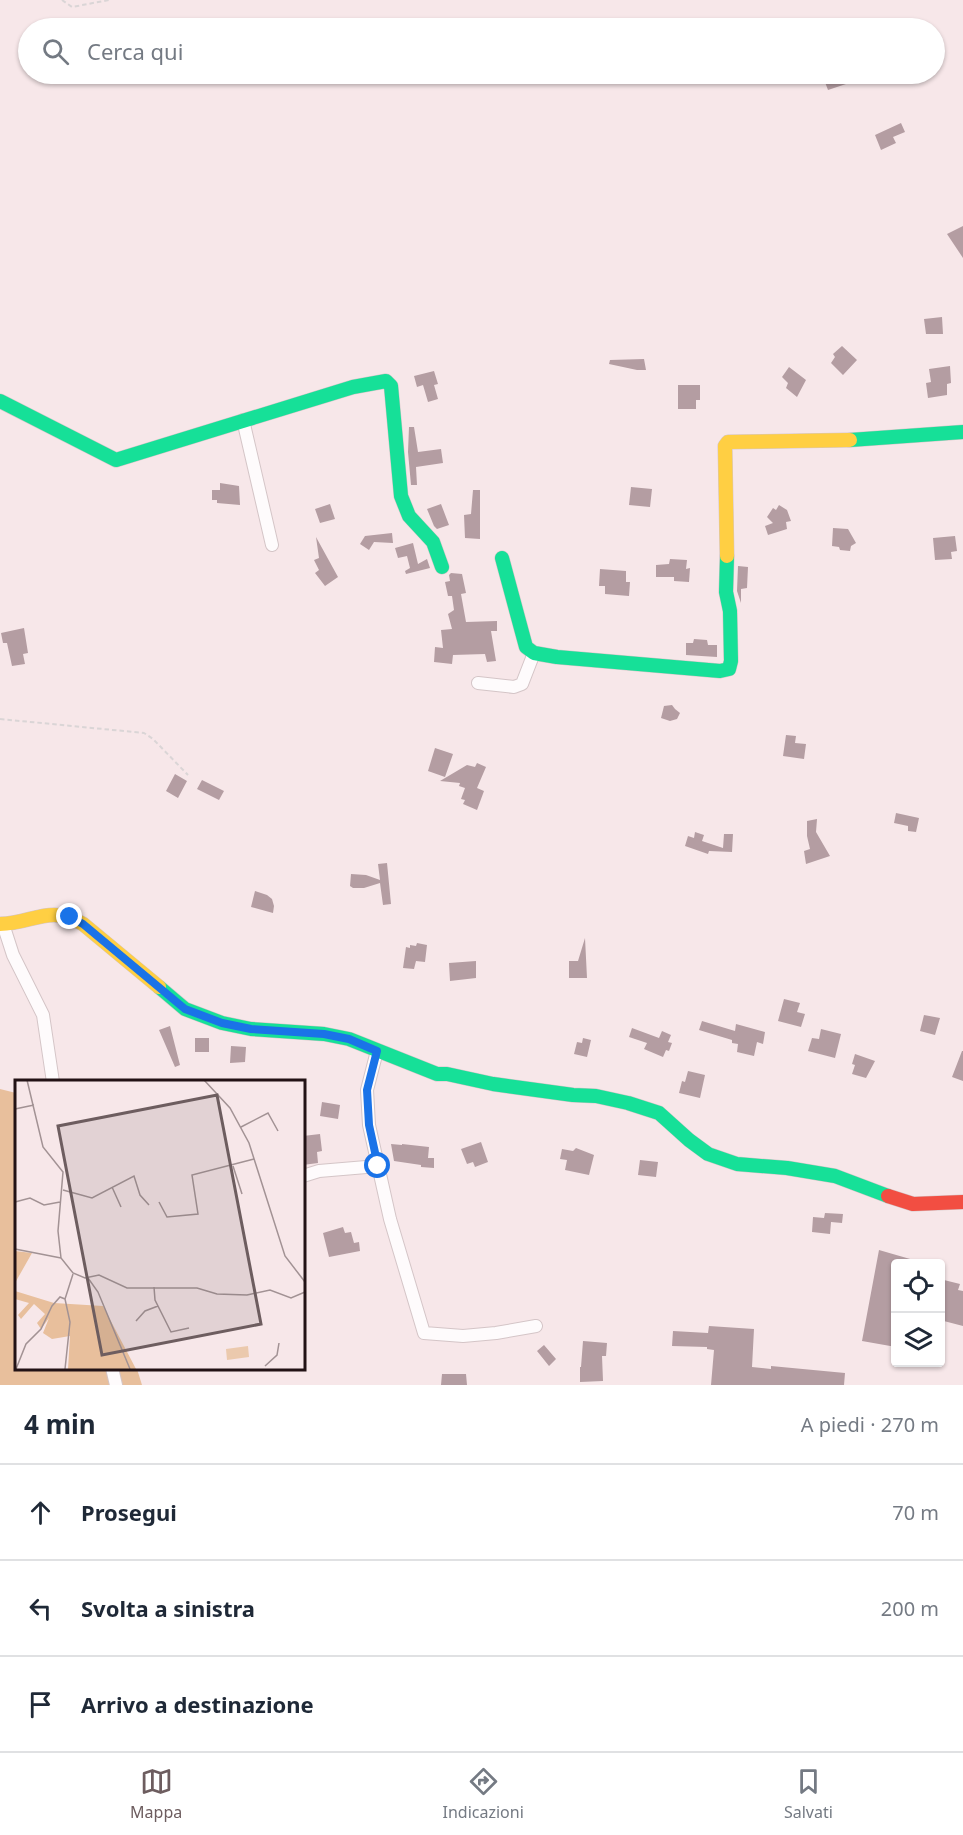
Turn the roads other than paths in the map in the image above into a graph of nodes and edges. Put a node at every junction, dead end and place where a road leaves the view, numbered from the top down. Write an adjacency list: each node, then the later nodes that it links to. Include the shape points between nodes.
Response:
1 (0, 401): 2 (street, via 116,460)
2 (243, 420): 4 (street); 6 (street, via 386,381 391,386 401,496 409,516 433,542)
3 (963, 432): 7 (street, via 862,440 728,442 725,446 729,669)
4 (273, 545)
5 (502, 558): 7 (street, via 526,647)
6 (442, 567)
7 (534, 653): 8 (street, via 522,684 514,687)
8 (478, 683)
9 (1, 924): 10 (street, via 55,914 70,917 185,1009 222,1023 324,1034); 11 (street, via 44,1016)
10 (377, 1051): 12 (street, via 367,1090 369,1125); 14 (street, via 437,1074 628,1103 659,1113 708,1154 737,1164 835,1176 914,1204)
11 (53, 1080)
12 (378, 1166): 13 (street); 15 (street, via 424,1333 463,1336)
13 (304, 1176)
14 (963, 1202)
15 (536, 1326)
16 (112, 1370): 17 (street)
17 (116, 1385)

